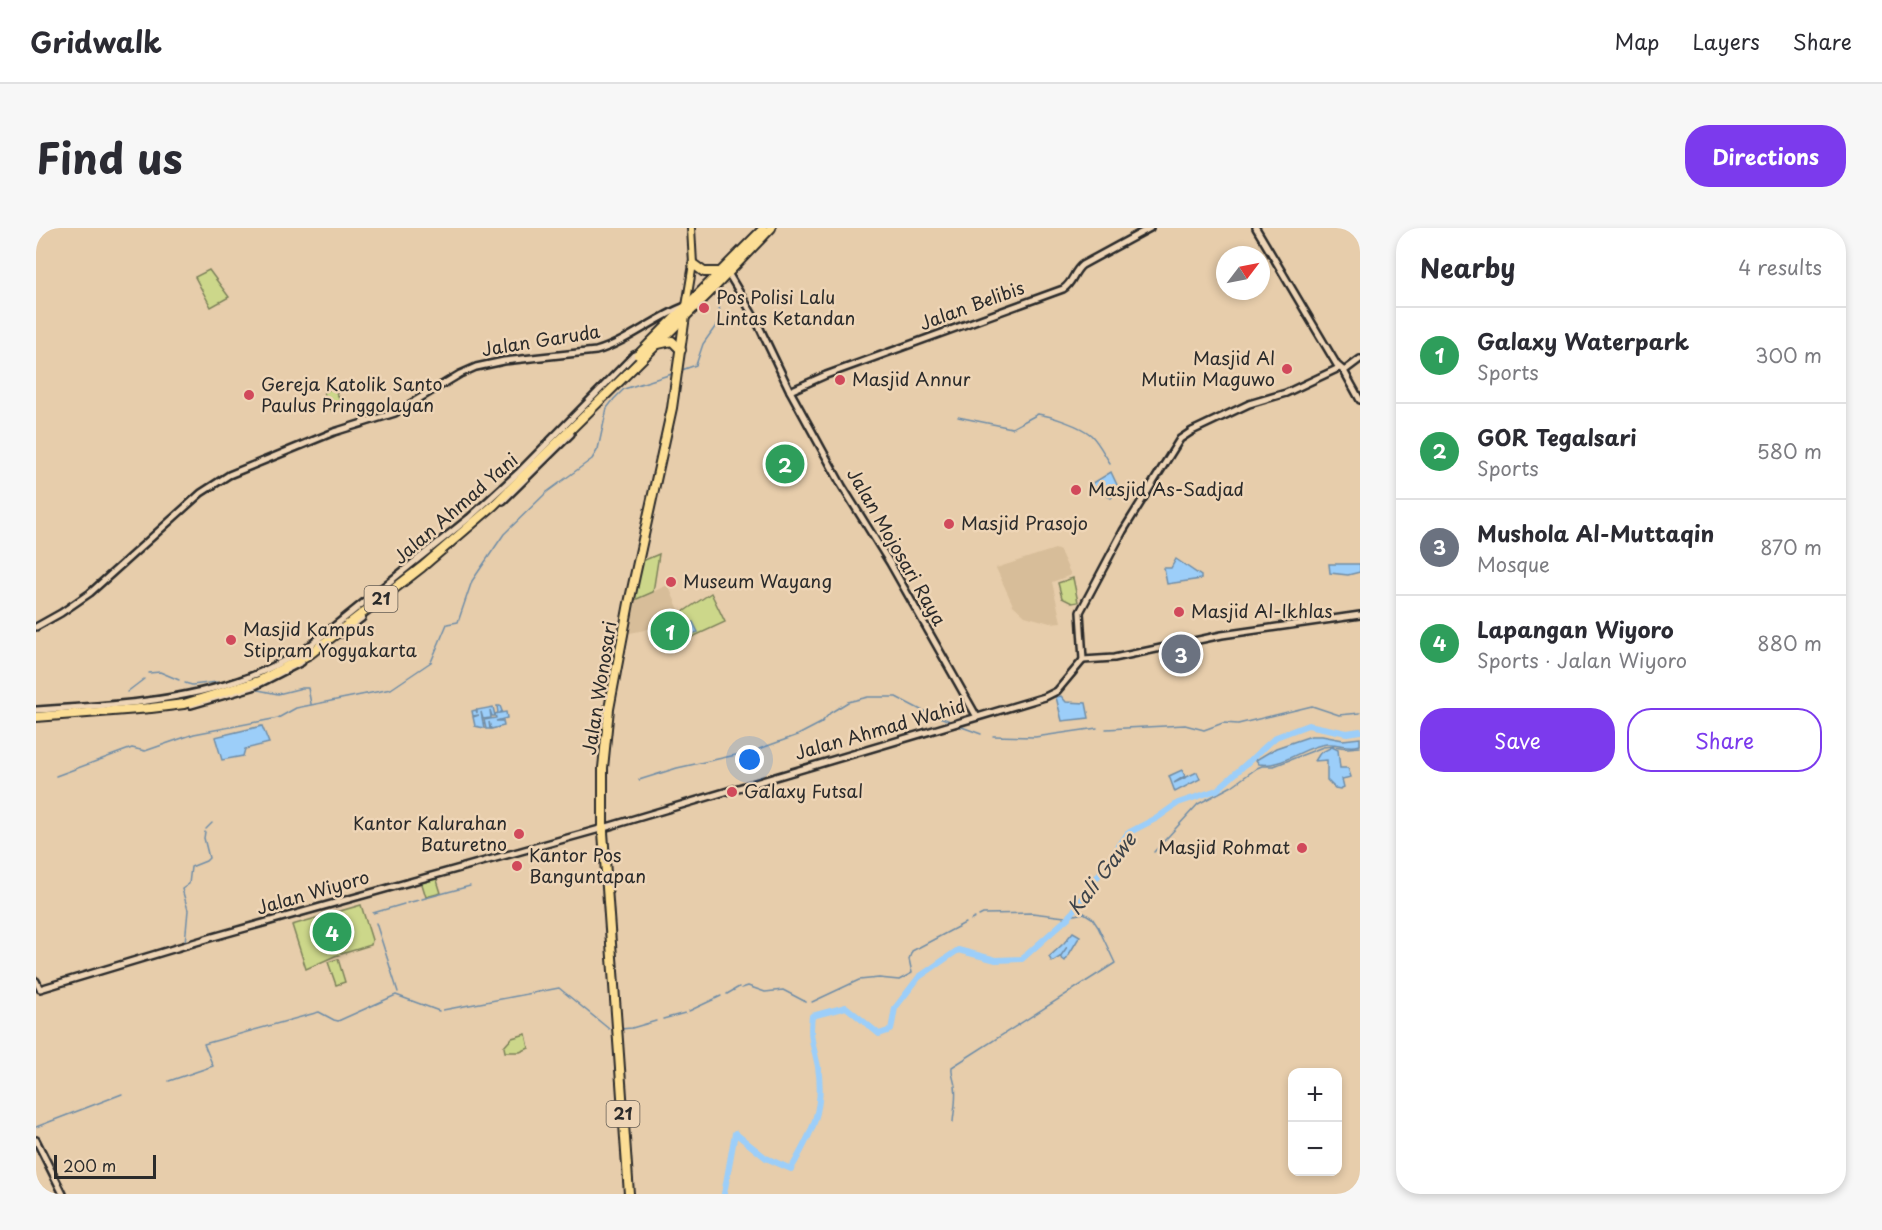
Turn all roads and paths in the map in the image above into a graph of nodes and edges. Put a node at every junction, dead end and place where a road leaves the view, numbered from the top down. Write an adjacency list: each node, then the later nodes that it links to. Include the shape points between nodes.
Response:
1 (691, 228): 7 (main road, Jalan Wonosari)
2 (762, 228): 6 (highway)
3 (773, 228): 6 (highway)
4 (1150, 228): 17 (street, Jalan Belibis, via 1082,265 1063,289)
5 (1256, 228): 16 (street)
6 (741, 254): 8 (highway, Jalan Ahmad Yani); 9 (highway, Jalan Ahmad Yani)
7 (693, 264): 8 (highway, via 704,272); 10 (main road, Jalan Wonosari)
8 (719, 272): 10 (highway, Jalan Ahmad Yani)
9 (728, 273): 11 (highway, Jalan Ahmad Yani); 17 (street, Jalan Mojosari Raya)
10 (686, 306): 11 (highway, Jalan Wonosari / 21); 14 (highway, Jalan Ahmad Yani / 21); 20 (street, Jalan Garuda, via 596,351 476,367 395,413)
11 (685, 316): 12 (highway, Jalan Ahmad Yani / 21); 13 (highway, Jalan Wonosari / 21)
12 (656, 344): 13 (highway, via 670,340); 14 (highway, Jalan Ahmad Yani / 21)
13 (681, 350): 26 (highway, Jalan Wonosari / 21, via 609,709 603,768)
14 (643, 354): 24 (highway, Jalan Ahmad Yani / 21, via 463,527 330,635 283,665 217,691 170,702 55,710); 24 (highway, Jalan Ahmad Yani / 21, via 549,454 467,529 310,654 266,677 200,700 151,708)
15 (1360, 359): 16 (street)
16 (1342, 370): 18 (street); 23 (street, via 1250,404 1180,439 1123,531 1080,612)
17 (790, 391): 25 (street, Jalan Mojosari Raya)
18 (1360, 400)
19 (325, 427): 20 (street)
20 (323, 436): 22 (street, Jalan Garuda, via 253,464 205,489 97,587)
21 (1360, 615): 23 (street)
22 (36, 627)
23 (1083, 660): 25 (street, Jalan Ahmad Wahid, via 1052,694)
24 (36, 715)
25 (977, 717): 26 (street, Jalan Ahmad Wahid)
26 (603, 828): 27 (street, Jalan Wiyoro, via 40,989); 30 (highway, Jalan Wonosari / 21)
27 (36, 981)
28 (36, 1140): 29 (street)
29 (63, 1194)
30 (629, 1194)

